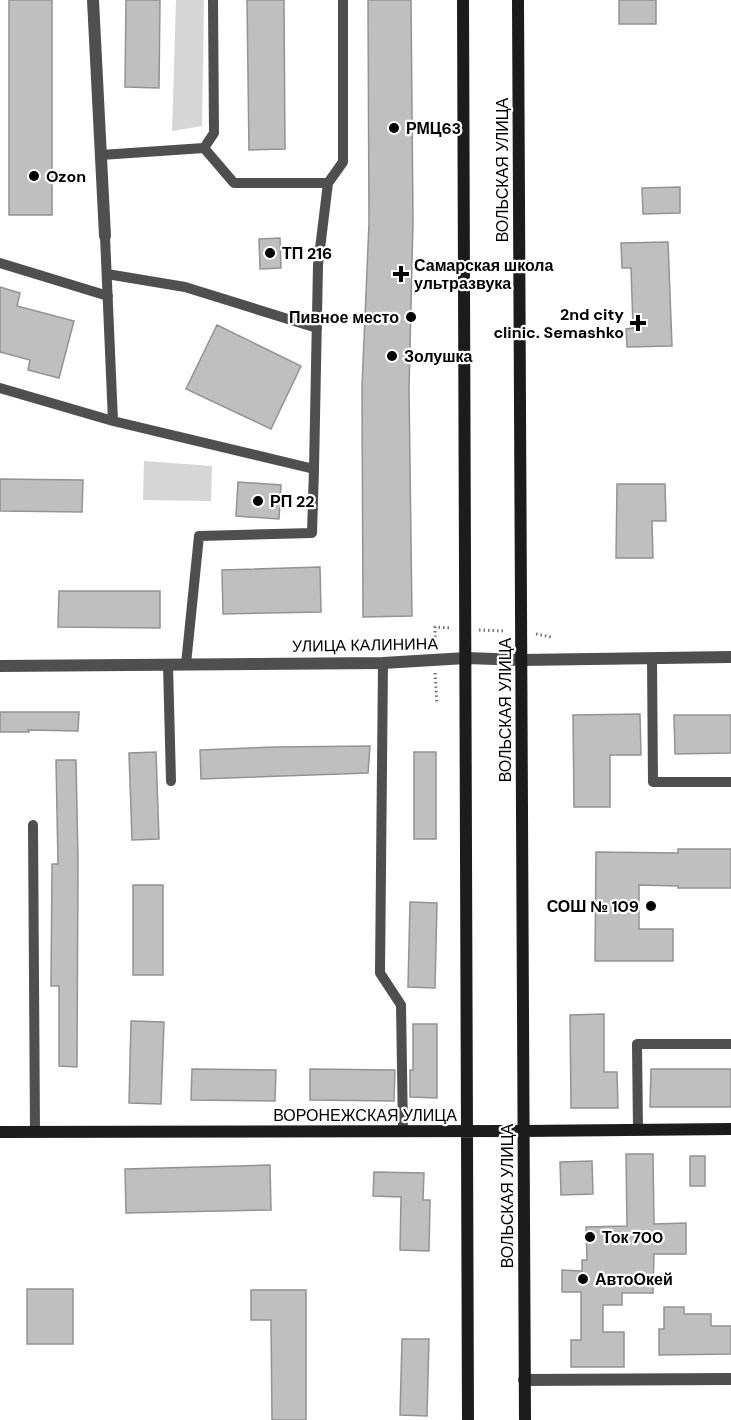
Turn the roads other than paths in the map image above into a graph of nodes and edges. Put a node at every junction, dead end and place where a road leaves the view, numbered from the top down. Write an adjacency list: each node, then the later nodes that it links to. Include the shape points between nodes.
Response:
1 (93, 0): 7 (street)
2 (213, 0): 6 (lane, via 214,133)
3 (343, 0): 8 (lane, via 343,162)
4 (463, 0): 18 (main road)
5 (518, 0): 20 (main road, ВОЛЬСКАЯ УЛИЦА)
6 (204, 148): 7 (lane); 8 (lane, via 234,183)
7 (101, 154): 9 (street)
8 (328, 183): 13 (lane, via 318,265)
9 (105, 236): 11 (lane)
10 (0, 263): 12 (lane)
11 (107, 274): 12 (lane); 13 (lane, via 185,287)
12 (108, 296): 15 (lane)
13 (317, 328): 16 (lane)
14 (0, 388): 15 (lane)
15 (113, 421): 16 (lane)
16 (314, 469): 22 (lane, via 312,533 199,536)
17 (731, 657): 19 (street, УЛИЦА КАЛИНИНА)
18 (466, 658): 20 (street, УЛИЦА КАЛИНИНА); 21 (street, УЛИЦА КАЛИНИНА); 32 (main road)
19 (652, 658): 20 (street, УЛИЦА КАЛИНИНА); 26 (lane, via 653,782)
20 (522, 660): 33 (main road, ВОЛЬСКАЯ УЛИЦА)
21 (383, 663): 22 (street, УЛИЦА КАЛИНИНА); 31 (lane, via 380,974 401,1005)
22 (186, 664): 23 (street, УЛИЦА КАЛИНИНА)
23 (168, 665): 24 (street, УЛИЦА КАЛИНИНА); 25 (lane)
24 (0, 666)
25 (171, 781)
26 (731, 782)
27 (33, 825): 35 (lane)
28 (731, 1044): 30 (lane, via 637,1044)
29 (731, 1129): 30 (main road, ВОРОНЕЖСКАЯ УЛИЦА)
30 (638, 1130): 33 (main road, ВОРОНЕЖСКАЯ УЛИЦА)
31 (403, 1131): 32 (main road, ВОРОНЕЖСКАЯ УЛИЦА); 35 (main road, ВОРОНЕЖСКАЯ УЛИЦА)
32 (467, 1131): 33 (main road, ВОРОНЕЖСКАЯ УЛИЦА); 38 (main road)
33 (523, 1131): 37 (main road, ВОЛЬСКАЯ УЛИЦА)
34 (0, 1132): 35 (main road, ВОРОНЕЖСКАЯ УЛИЦА)
35 (35, 1132)
36 (731, 1379): 37 (street)
37 (524, 1380): 39 (main road, ВОЛЬСКАЯ УЛИЦА)
38 (468, 1420)
39 (525, 1420)

